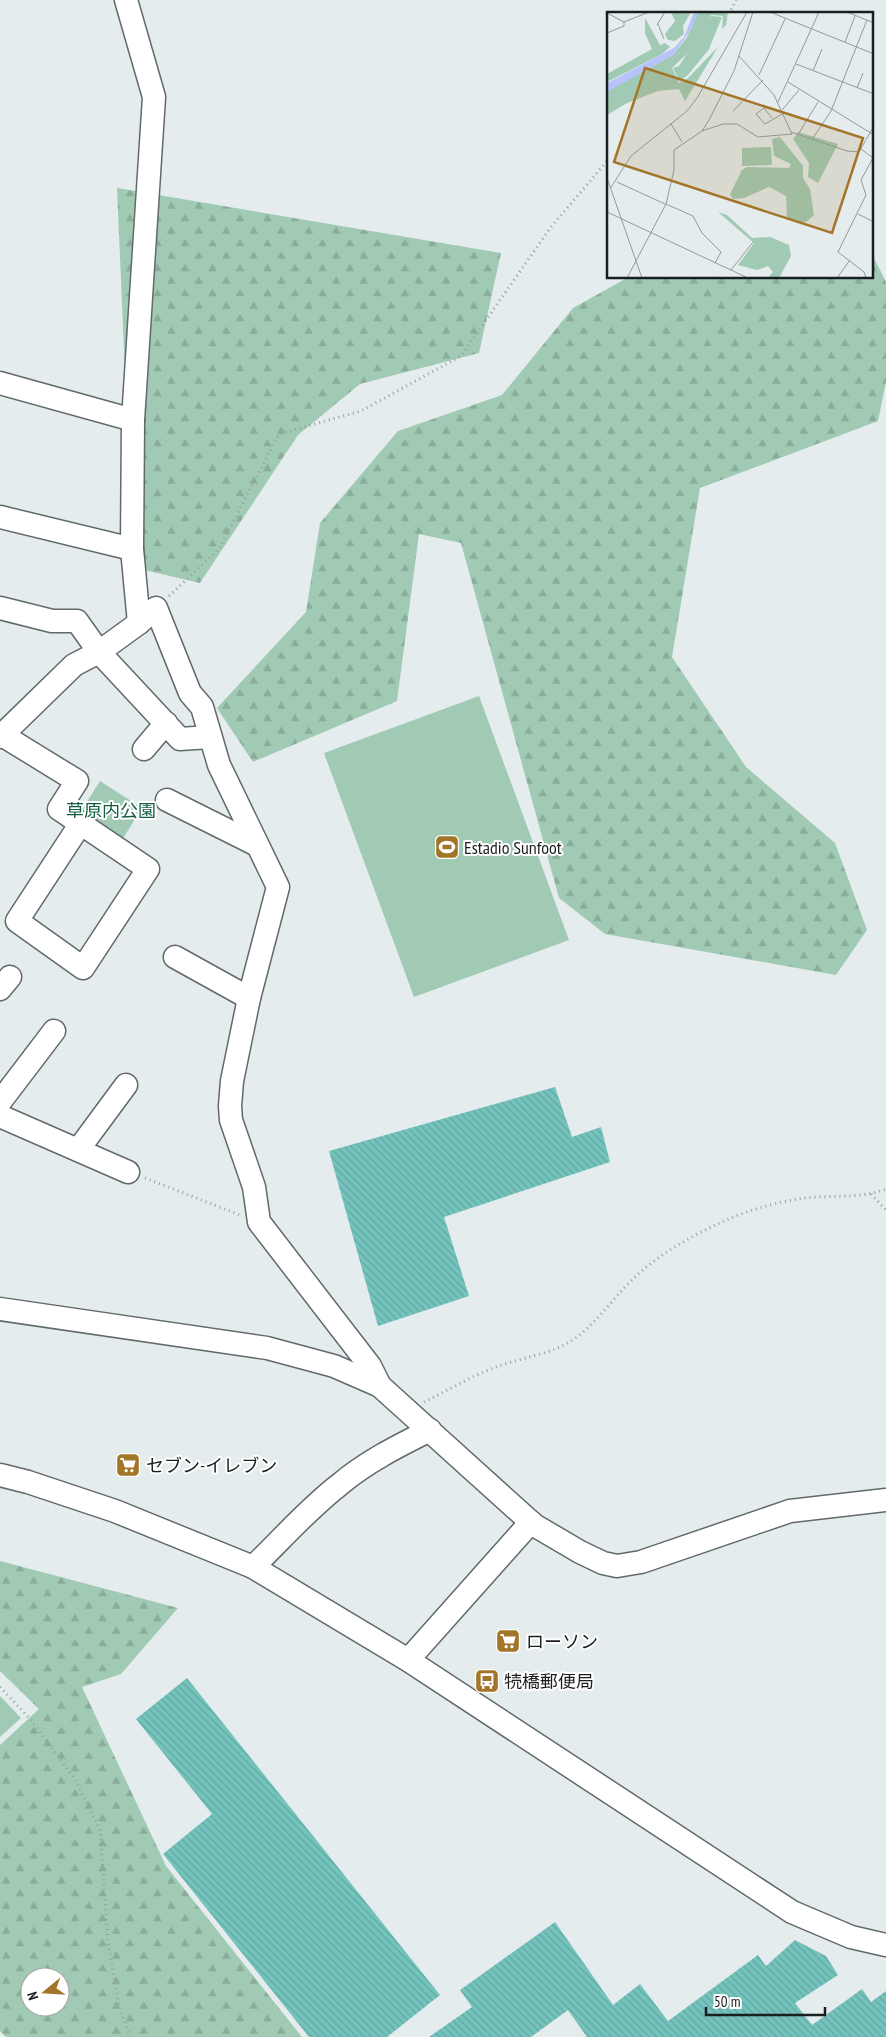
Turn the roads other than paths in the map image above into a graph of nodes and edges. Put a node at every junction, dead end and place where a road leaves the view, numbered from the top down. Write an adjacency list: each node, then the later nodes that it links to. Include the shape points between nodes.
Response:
1 (126, 0): 3 (street, via 154,97)
2 (0, 383): 3 (street)
3 (133, 420): 5 (street)
4 (0, 517): 5 (street)
5 (132, 549): 7 (street)
6 (0, 608): 8 (street, via 52,621 77,621)
7 (139, 623): 8 (street); 11 (street, via 156,608 190,693 202,707)
8 (99, 652): 9 (street); 10 (street, via 74,665)
9 (166, 723): 11 (street, via 180,739); 12 (street)
10 (1, 736): 14 (street, via 76,781 59,809)
11 (210, 737): 15 (street, via 219,765)
12 (144, 749)
13 (168, 800): 15 (street)
14 (81, 823): 14 (street, via 17,921 84,968 148,869)
15 (257, 846): 17 (street, via 278,887)
16 (175, 957): 17 (street)
17 (249, 998): 25 (street, via 232,1080 230,1106 231,1120 254,1187 260,1222 370,1366)
18 (54, 1030): 20 (street)
19 (126, 1085): 22 (street)
20 (0, 1102)
21 (0, 1116): 22 (street)
22 (78, 1150): 23 (street)
23 (128, 1172)
24 (0, 1309): 25 (street, via 267,1348 334,1366)
25 (380, 1386): 26 (street)
26 (430, 1430): 29 (street); 30 (street, via 364,1466 338,1485)
27 (0, 1475): 30 (street, via 115,1511)
28 (886, 1500): 29 (street, via 790,1511 641,1562 616,1566 580,1552)
29 (531, 1522): 31 (street)
30 (253, 1567): 31 (street)
31 (408, 1660): 32 (street, via 792,1912 851,1937)
32 (886, 1945)

